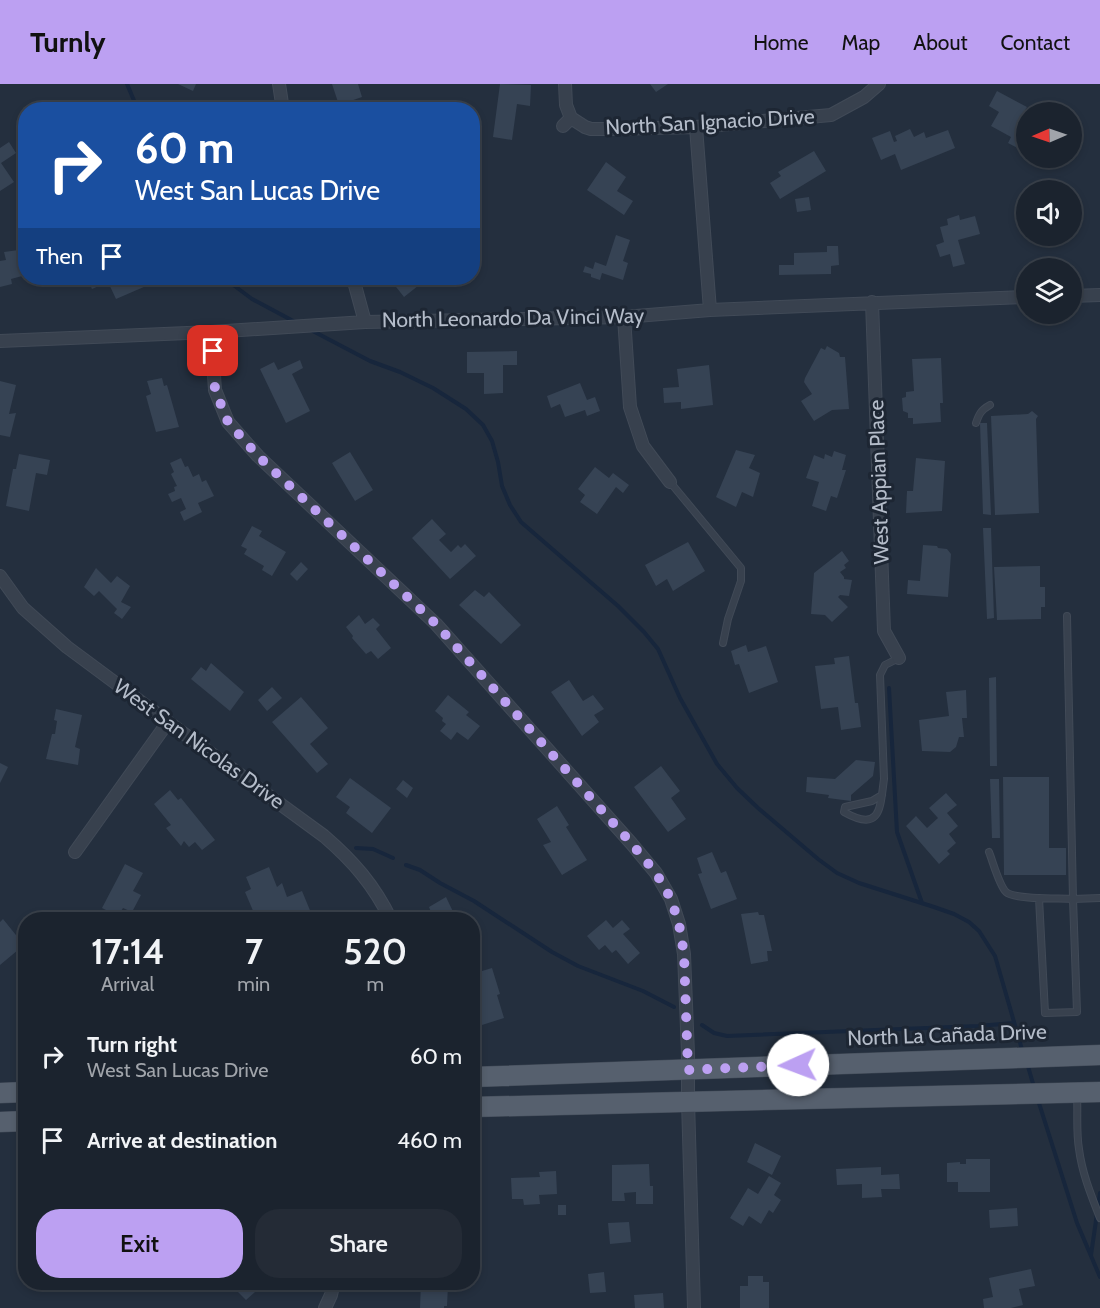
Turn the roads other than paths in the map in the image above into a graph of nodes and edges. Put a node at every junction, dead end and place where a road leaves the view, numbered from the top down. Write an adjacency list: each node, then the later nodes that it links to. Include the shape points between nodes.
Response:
1 (279, 84): 4 (street)
2 (565, 84): 5 (street, North San Ignacio Drive, via 567,122 591,129)
3 (879, 84): 5 (street, North San Ignacio Drive, via 831,115)
4 (282, 102)
5 (696, 127): 11 (street)
6 (355, 285): 13 (street)
7 (1100, 295): 8 (street)
8 (1082, 296)
9 (1016, 297): 10 (street, North Leonardo Da Vinci Way)
10 (872, 302): 11 (street, North Leonardo Da Vinci Way); 22 (street, West Appian Place, via 884,631)
11 (710, 310): 12 (street, North Leonardo Da Vinci Way)
12 (624, 317): 13 (street, North Leonardo Da Vinci Way); 18 (street, via 630,407 643,446)
13 (365, 322): 14 (street, North Leonardo Da Vinci Way)
14 (211, 332): 15 (street, North Leonardo Da Vinci Way); 32 (street, via 215,390 228,422 258,456 436,624 656,873 671,899 684,954)
15 (0, 341)
16 (990, 405): 17 (lane, via 979,414)
17 (976, 423)
18 (670, 482): 21 (lane, via 741,568 741,581)
19 (0, 576): 23 (street, West San Nicolas Drive, via 40,624)
20 (1067, 616): 29 (lane)
21 (723, 643)
22 (899, 658): 24 (lane, via 885,665 880,675)
23 (168, 722): 25 (street); 30 (street, West San Nicolas Drive, via 346,855)
24 (882, 795): 24 (lane, via 877,816 872,819 861,820 844,812 845,807)
25 (75, 852)
26 (990, 852): 27 (lane, via 1006,893)
27 (1039, 898): 29 (lane); 29 (lane, via 1045,1013 1077,1012)
28 (1100, 898): 29 (lane)
29 (1073, 899)
30 (387, 912)
31 (1100, 1055): 32 (main road, North La Cañada Drive)
32 (688, 1070): 33 (main road, North La Cañada Drive); 38 (street)
33 (480, 1077)
34 (18, 1092): 37 (main road)
35 (1077, 1092): 36 (main road); 38 (main road); 42 (lane, via 1078,1146)
36 (1100, 1092)
37 (0, 1093)
38 (688, 1101): 39 (main road); 45 (street)
39 (480, 1107)
40 (18, 1121): 41 (main road)
41 (0, 1122)
42 (1100, 1218)
43 (332, 1290): 44 (street)
44 (325, 1308)
45 (694, 1308)

